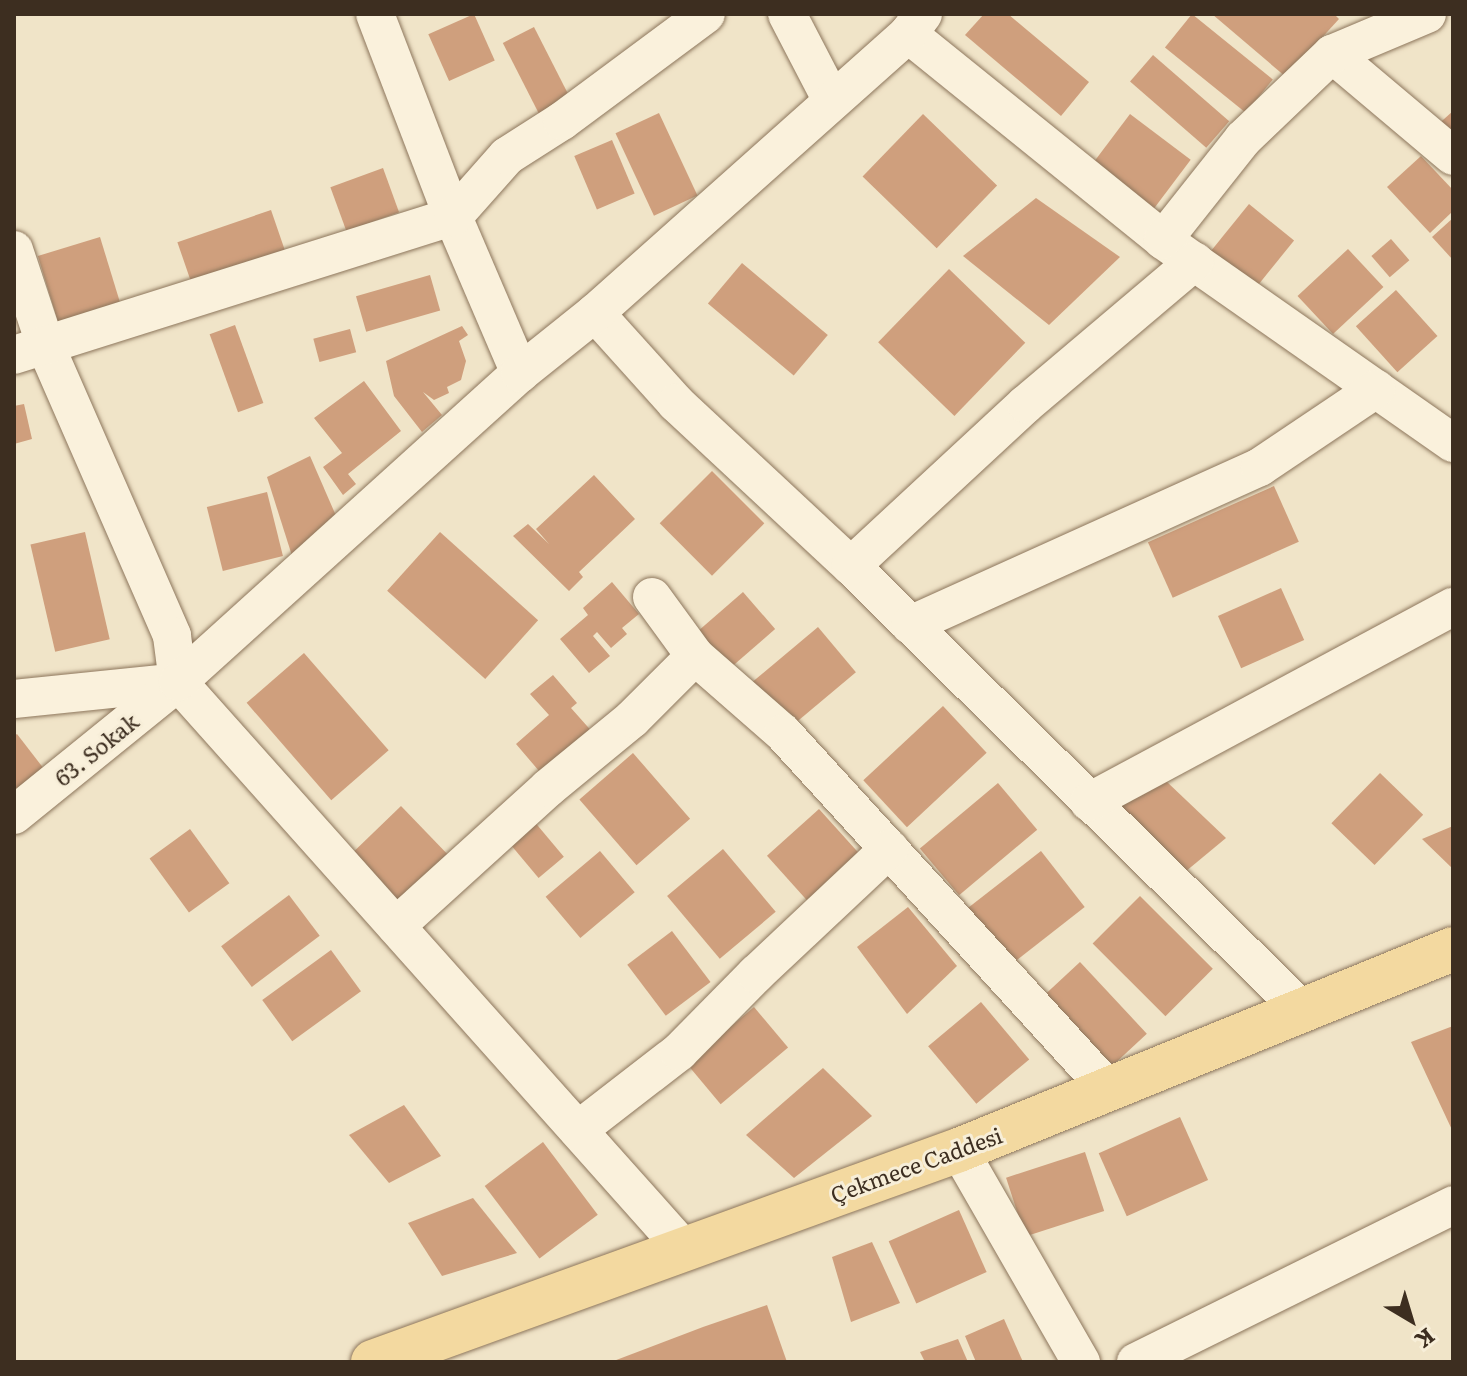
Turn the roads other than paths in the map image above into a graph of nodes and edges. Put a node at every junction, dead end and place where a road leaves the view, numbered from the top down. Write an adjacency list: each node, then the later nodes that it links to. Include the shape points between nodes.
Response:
1 (375, 14): 9 (street)
2 (706, 14): 9 (street, via 507,156)
3 (787, 14): 7 (street)
4 (1427, 14): 6 (street)
5 (916, 24): 7 (street, 63. Sokak); 10 (street)
6 (1332, 54): 8 (street); 10 (street, via 1243,139)
7 (831, 99): 13 (street, 63. Sokak)
8 (1453, 156)
9 (453, 217): 14 (street); 15 (street)
10 (1163, 240): 12 (street)
11 (14, 250): 14 (street)
12 (1195, 261): 16 (street); 18 (street, via 1026,404)
13 (595, 313): 15 (street, 63. Sokak); 18 (street, via 676,403)
14 (30, 351): 23 (street, via 172,636)
15 (520, 373): 23 (street, 63. Sokak)
16 (1376, 389): 17 (street); 21 (street, via 1260,467)
17 (1453, 443)
18 (851, 566): 21 (street)
19 (652, 597): 22 (street)
20 (1453, 607): 25 (street)
21 (910, 625): 25 (street)
22 (695, 656): 27 (street, via 783,733); 28 (street, via 632,719)
23 (178, 682): 24 (street); 26 (street, 63. Sokak); 28 (street)
24 (14, 699)
25 (1089, 802): 30 (street)
26 (14, 815)
27 (889, 849): 31 (street); 32 (street, via 679,1052)
28 (396, 926): 32 (street)
29 (1453, 949): 30 (main road, Çekmece Caddesi)
30 (1302, 1010): 31 (main road, Çekmece Caddesi)
31 (1107, 1088): 33 (main road, Çekmece Caddesi)
32 (578, 1130): 35 (street)
33 (959, 1150): 35 (main road, Çekmece Caddesi); 38 (street)
34 (1453, 1205): 39 (street)
35 (683, 1248): 36 (main road, Çekmece Caddesi)
36 (439, 1350): 37 (main road, Çekmece Caddesi)
37 (373, 1362)
38 (1081, 1362)
39 (1136, 1362)

